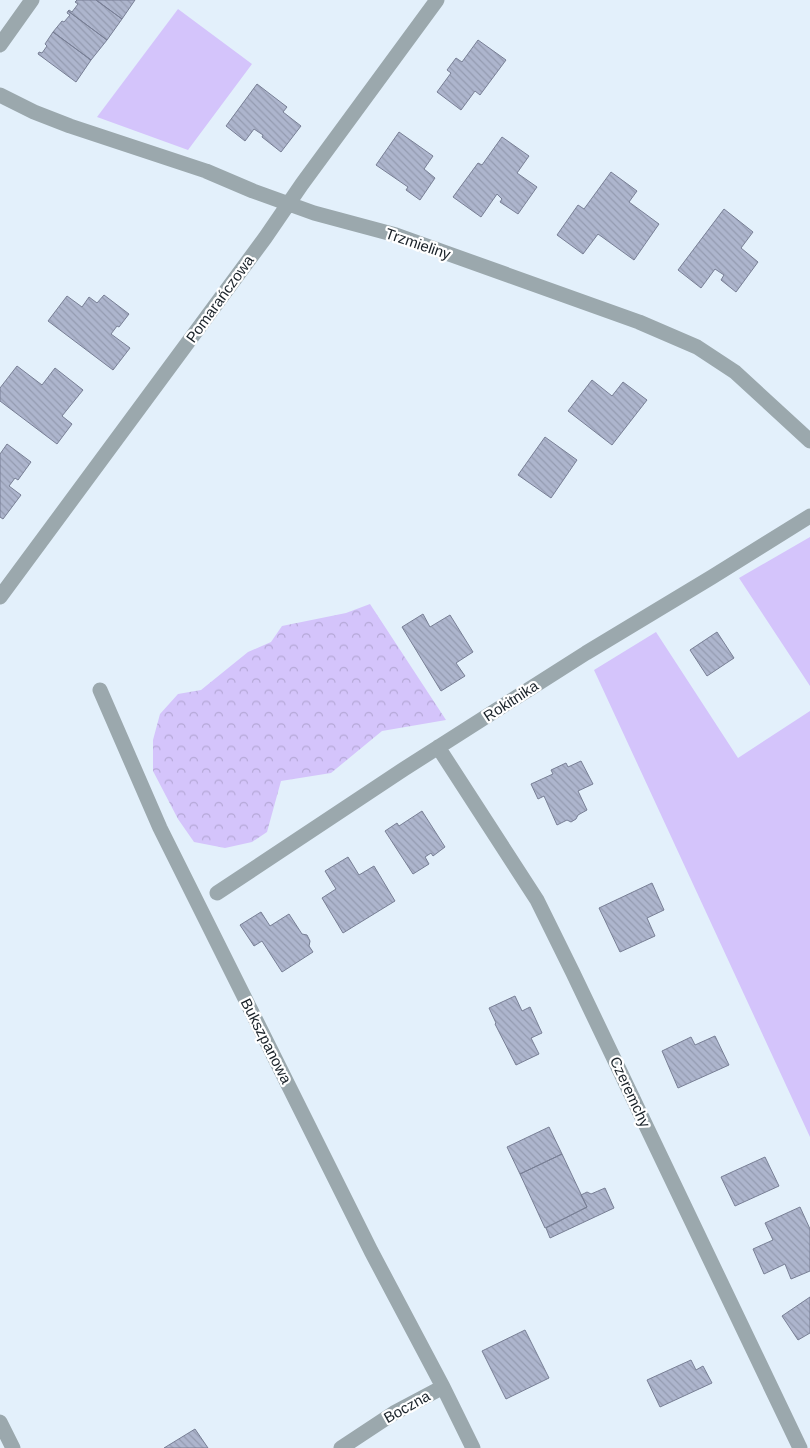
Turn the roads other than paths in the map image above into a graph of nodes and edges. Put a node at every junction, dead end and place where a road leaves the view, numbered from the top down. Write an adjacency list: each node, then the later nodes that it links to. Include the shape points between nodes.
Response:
1 (32, 0): 3 (street)
2 (437, 0): 5 (street, Pomarańczowa)
3 (0, 45)
4 (0, 95): 5 (street, Trzmieliny, via 70,126 206,171)
5 (289, 204): 6 (street, Trzmieliny, via 396,235 639,322 697,347 735,372); 8 (street, Pomarańczowa)
6 (810, 441)
7 (810, 516): 10 (street, Rokitnika)
8 (0, 597)
9 (100, 690): 12 (street, Bukszpanowa, via 172,853 371,1251)
10 (438, 748): 11 (street, Rokitnika); 17 (street, Czeremchy, via 536,900)
11 (217, 893)
12 (443, 1387): 15 (street, Boczna, via 394,1413); 16 (street, Boczna)
13 (0, 1422): 14 (street)
14 (13, 1448)
15 (341, 1448)
16 (473, 1448)
17 (800, 1448)

